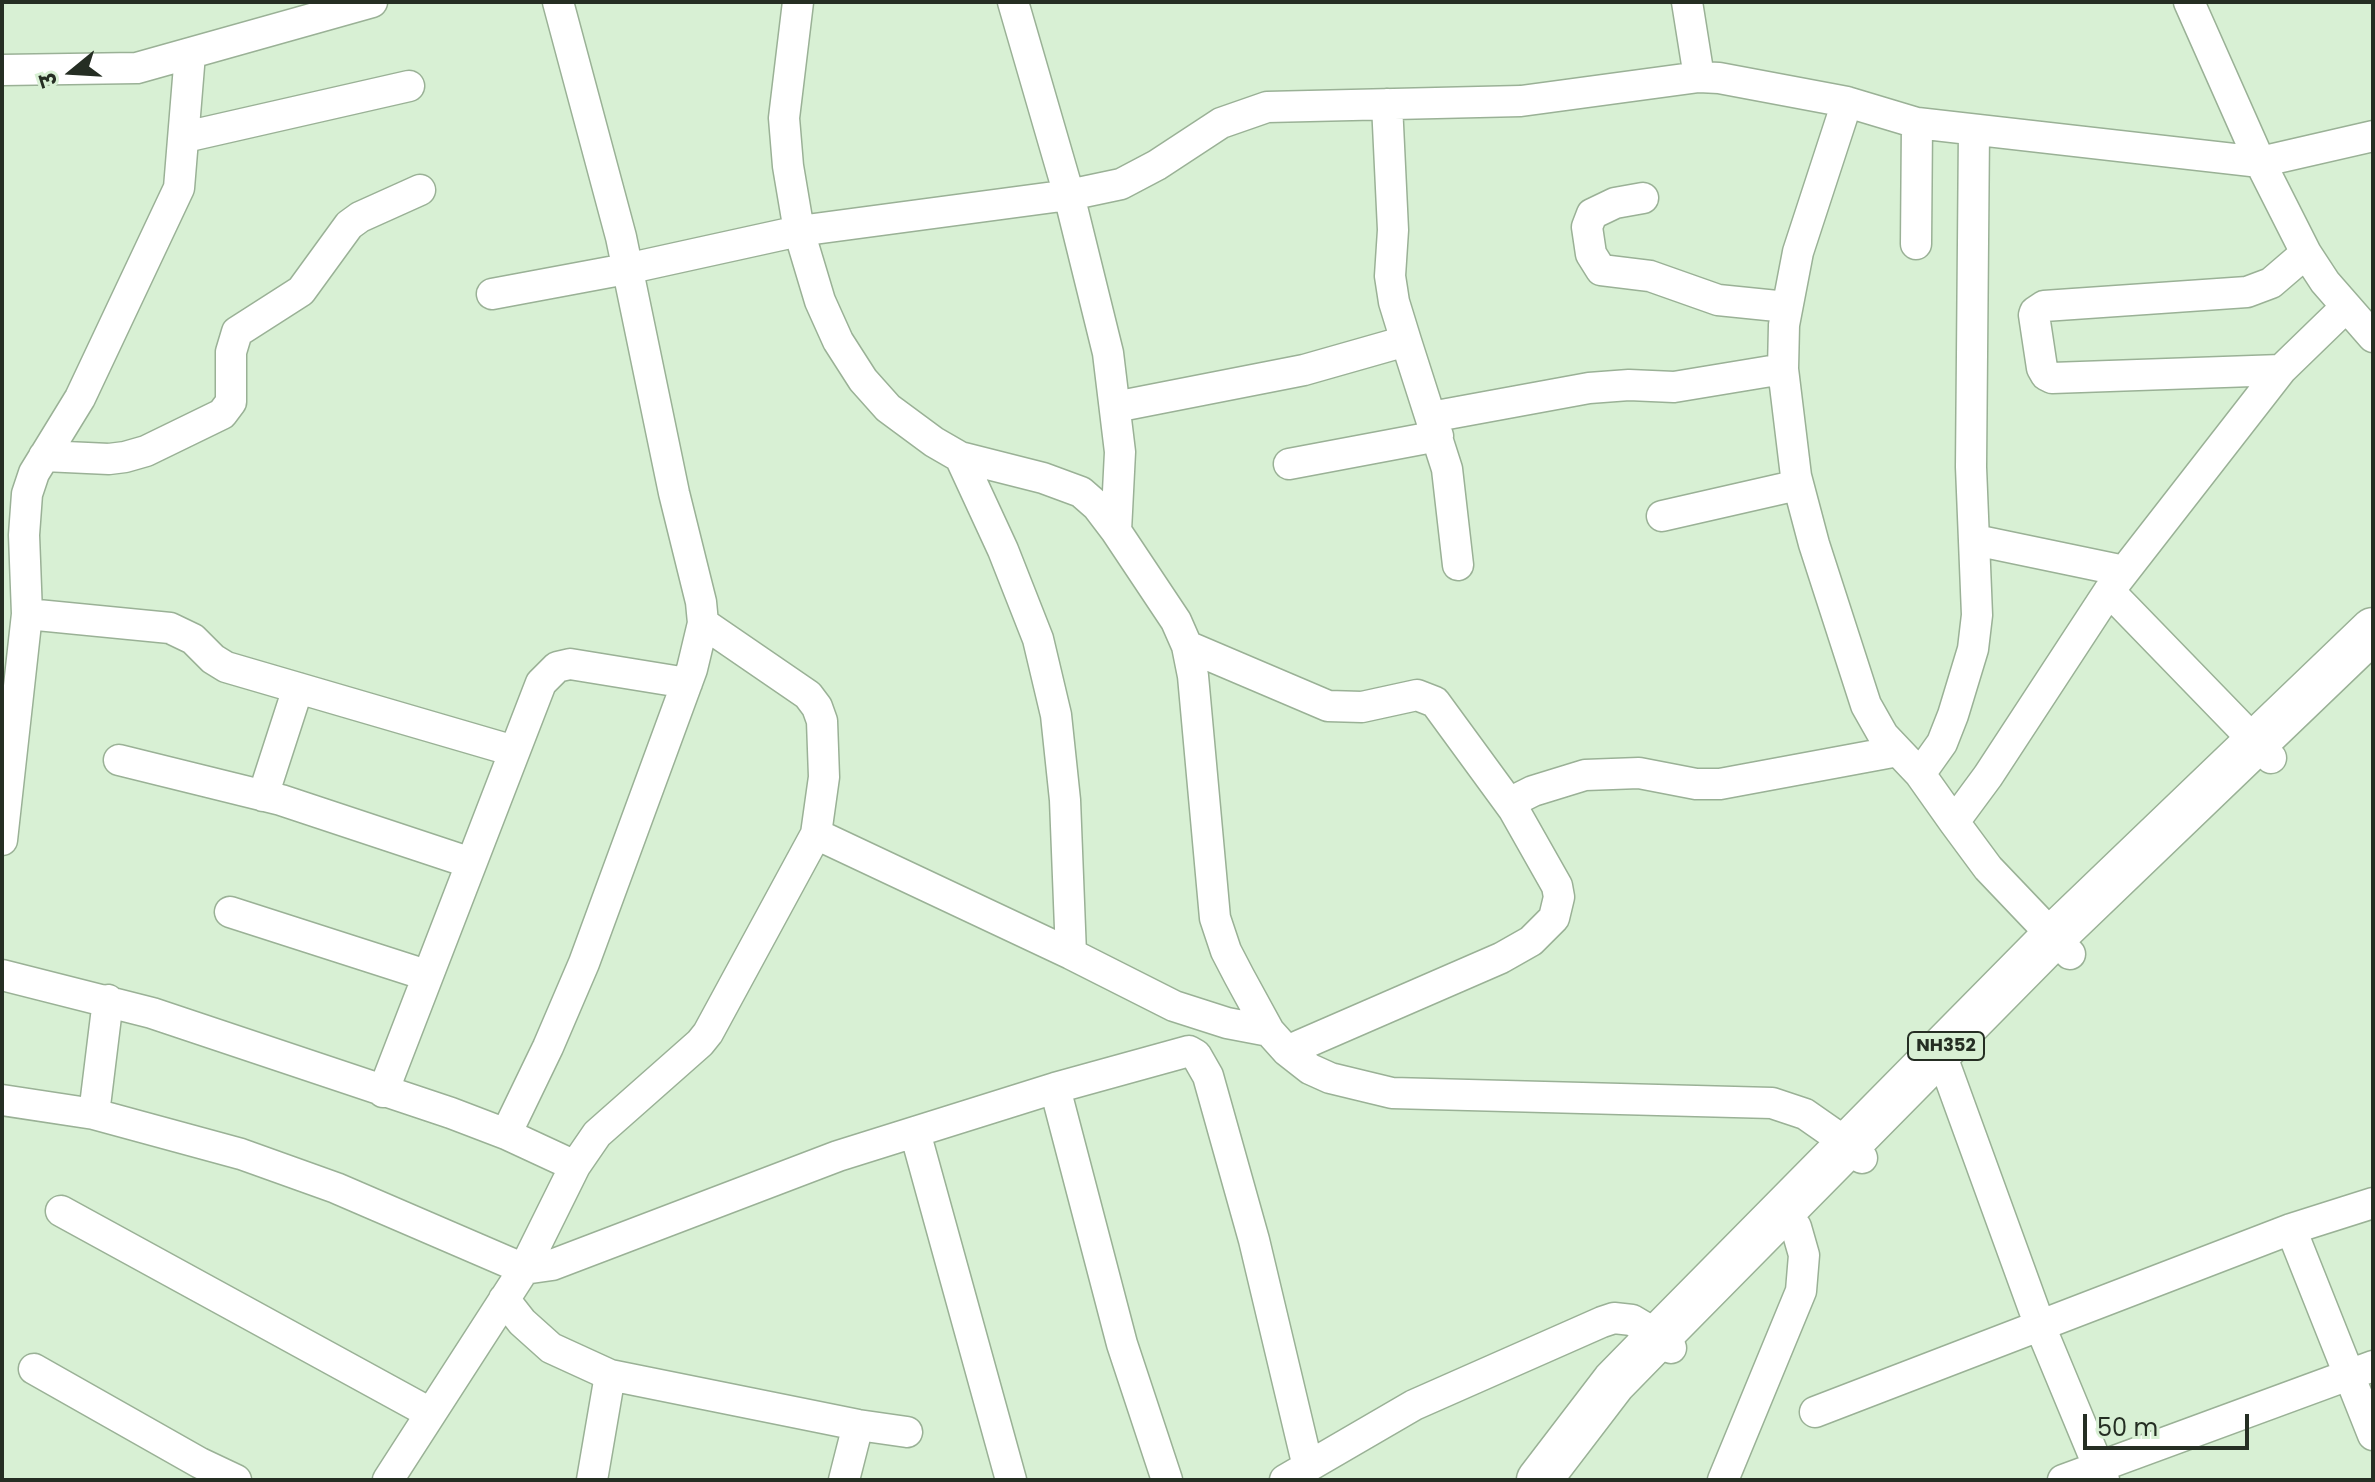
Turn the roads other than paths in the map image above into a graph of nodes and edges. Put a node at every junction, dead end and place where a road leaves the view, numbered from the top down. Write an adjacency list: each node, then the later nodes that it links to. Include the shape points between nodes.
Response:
1 (372, 2): 7 (street)
2 (558, 2): 24 (street)
3 (798, 2): 21 (street, via 784,118)
4 (1013, 2): 19 (street)
5 (1687, 2): 9 (street)
6 (2189, 2): 17 (street)
7 (190, 54): 8 (street, via 137,68); 16 (street)
8 (2, 70)
9 (1699, 77): 11 (street); 12 (street, via 1521,101)
10 (409, 86): 16 (street)
11 (1847, 102): 13 (street); 26 (street, via 1798,252)
12 (1387, 104): 19 (street, via 1267,107 1221,123 1121,184); 29 (street, via 1390,276)
13 (1917, 123): 14 (street); 22 (street)
14 (1974, 130): 17 (street); 40 (street)
15 (2373, 136): 17 (street)
16 (185, 137): 34 (street, via 176,195 80,398)
17 (2260, 162): 23 (street)
18 (420, 190): 34 (street, via 349,225 301,291 237,332 231,352 232,396 222,414 125,457)
19 (1069, 195): 21 (street); 32 (street, via 1108,353)
20 (1643, 198): 26 (street, via 1592,214 1587,227 1591,254 1601,270 1650,276 1718,300)
21 (799, 231): 24 (street); 35 (street, via 820,301 863,380 911,427)
22 (1916, 244)
23 (2306, 253): 27 (street); 31 (street, via 2271,283 2247,292 2044,306 2034,315 2042,368 2052,378)
24 (626, 269): 25 (street); 44 (street)
25 (492, 294)
26 (1787, 307): 30 (street)
27 (2346, 307): 28 (street); 31 (street)
28 (2373, 337)
29 (1406, 341): 32 (street, via 1304,370); 33 (street)
30 (1783, 369): 33 (street, via 1674,387 1589,388); 37 (street)
31 (2281, 370): 42 (street)
32 (1115, 407): 39 (street, via 1120,452)
33 (1435, 426): 36 (street); 41 (street, via 1447,469)
34 (44, 456): 43 (street, via 27,494)
35 (960, 457): 39 (street, via 1067,485 1097,506); 63 (street, via 1038,639 1056,715)
36 (1289, 464)
37 (1798, 485): 38 (street); 51 (street, via 1866,705)
38 (1662, 516)
39 (1116, 531): 46 (street)
40 (1975, 540): 42 (street); 54 (street, via 1973,649 1942,743)
41 (1458, 565)
42 (2117, 581): 52 (street); 57 (street)
43 (27, 614): 49 (street, via 170,628 193,639 226,667); 59 (street)
44 (703, 623): 48 (street); 58 (street, via 808,695 817,707 824,777)
45 (2373, 630): 52 (highway, NH352)
46 (1187, 646): 56 (street, via 1328,706 1362,707 1427,697); 67 (street, via 1215,918 1226,951)
47 (2373, 659): 52 (highway, NH352)
48 (687, 683): 50 (street, via 586,666 557,667 541,683); 74 (street, via 573,991)
49 (298, 688): 50 (street); 55 (street)
50 (514, 751): 60 (street)
51 (1898, 751): 54 (street); 56 (street, via 1720,784 1600,773 1572,777)
52 (2263, 751): 62 (highway, NH352)
53 (119, 760): 55 (street)
54 (1920, 774): 57 (street)
55 (263, 796): 60 (street)
56 (1509, 803): 67 (street, via 1557,886 1557,908 1549,925 1501,958)
57 (1954, 822): 62 (street, via 1988,868)
58 (816, 834): 63 (street); 76 (street, via 708,1033 597,1134)
59 (2, 840)
60 (471, 863): 65 (street)
61 (230, 912): 65 (street)
62 (2061, 946): 68 (highway, NH352)
63 (1071, 954): 67 (street, via 1174,1006)
64 (2, 975): 66 (street)
65 (426, 975): 70 (street)
66 (108, 1000): 70 (street); 72 (street)
67 (1278, 1041): 75 (street, via 1310,1069 1392,1093 1772,1103 1805,1114)
68 (1945, 1063): 75 (highway, NH352); 83 (street)
69 (1055, 1088): 73 (street); 93 (street, via 1182,1051 1196,1055 1202,1064 1254,1240); 100 (street, via 1122,1344)
70 (383, 1092): 74 (street)
71 (2, 1100): 72 (street)
72 (94, 1114): 81 (street, via 241,1154 336,1188)
73 (915, 1132): 81 (street, via 552,1265); 99 (street)
74 (506, 1134): 76 (street)
75 (1856, 1152): 79 (highway, NH352); 84 (highway, NH352)
76 (575, 1166): 81 (street)
77 (2373, 1203): 80 (street)
78 (61, 1211): 89 (street)
79 (1796, 1227): 84 (highway, NH352); 103 (street, via 1804,1255 1801,1291)
80 (2291, 1229): 83 (street); 86 (street)
81 (524, 1269): 82 (street)
82 (504, 1299): 87 (street, via 551,1348); 89 (street)
83 (2040, 1326): 88 (street); 94 (street)
84 (1666, 1343): 93 (street, via 1625,1318 1602,1322 1414,1405); 101 (highway, NH352, via 1614,1382); 102 (highway, NH352)
85 (34, 1369): 95 (street)
86 (2361, 1370): 92 (street); 94 (street)
87 (610, 1375): 90 (street); 97 (street)
88 (1815, 1412)
89 (430, 1413): 96 (street)
90 (858, 1425): 91 (street); 98 (street)
91 (907, 1432)
92 (2373, 1435)
93 (1296, 1473)
94 (2102, 1473): 104 (street)
95 (236, 1480)
96 (388, 1480)
97 (592, 1480)
98 (844, 1480)
99 (1011, 1480)
100 (1167, 1480)
101 (1539, 1480)
102 (1565, 1480)
103 (1723, 1480)
104 (2063, 1480)

